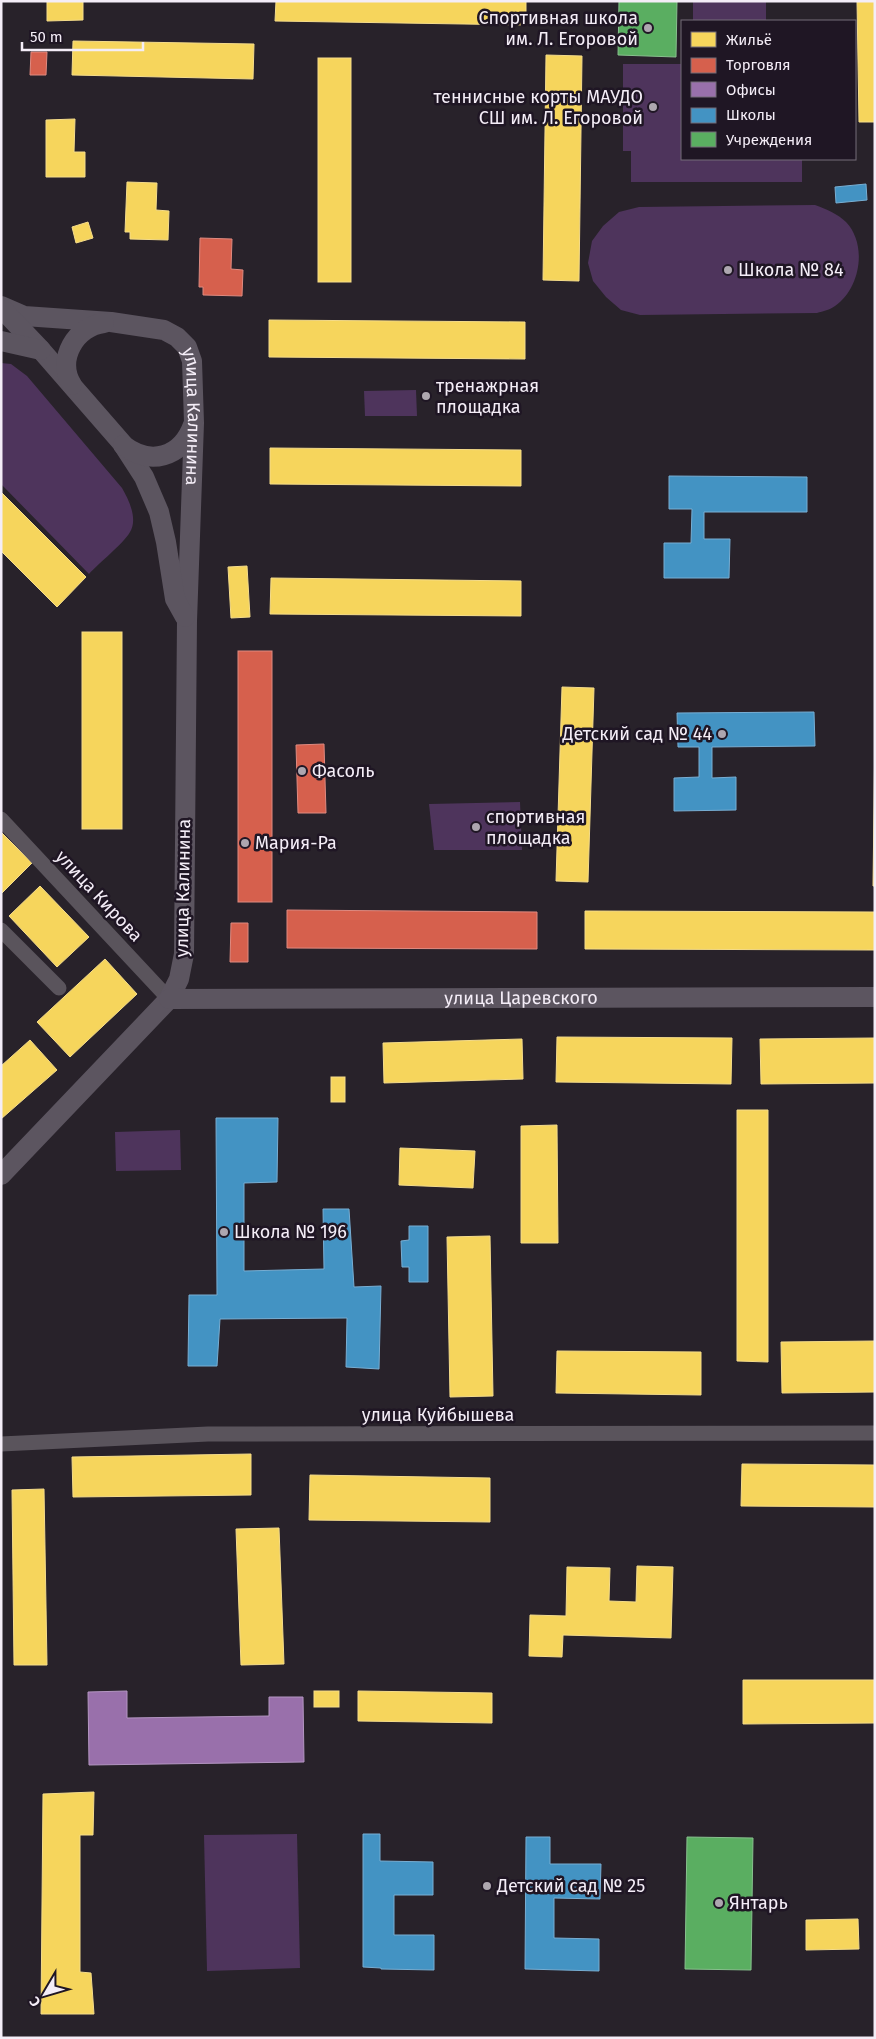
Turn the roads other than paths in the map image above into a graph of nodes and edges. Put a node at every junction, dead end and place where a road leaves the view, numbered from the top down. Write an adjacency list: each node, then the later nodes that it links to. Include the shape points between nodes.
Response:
1 (1, 307): 2 (main road, улица Калинина, via 24,316); 4 (main road, улица Калинина)
2 (111, 322): 5 (main road, via 84,330 74,340 68,353 67,367); 6 (main road, улица Калинина, via 164,330 186,347 192,361)
3 (1, 340): 4 (main road)
4 (41, 350): 5 (main road, улица Калинина)
5 (77, 392): 7 (main road, улица Калинина)
6 (194, 424): 7 (main road, via 185,441 170,454 144,456 132,452); 8 (main road, улица Калинина)
7 (122, 443): 8 (main road, улица Калинина, via 154,496 175,598)
8 (187, 621): 13 (main road, улица Калинина, via 184,954 179,979)
9 (1, 819): 13 (street, улица Кирова)
10 (1, 930): 11 (street)
11 (59, 988)
12 (875, 997): 13 (main road, улица Царевского)
13 (169, 999): 14 (main road, улица Калинина)
14 (1, 1175)
15 (875, 1433): 16 (street, улица Куйбышева, via 208,1434)
16 (1, 1444)

